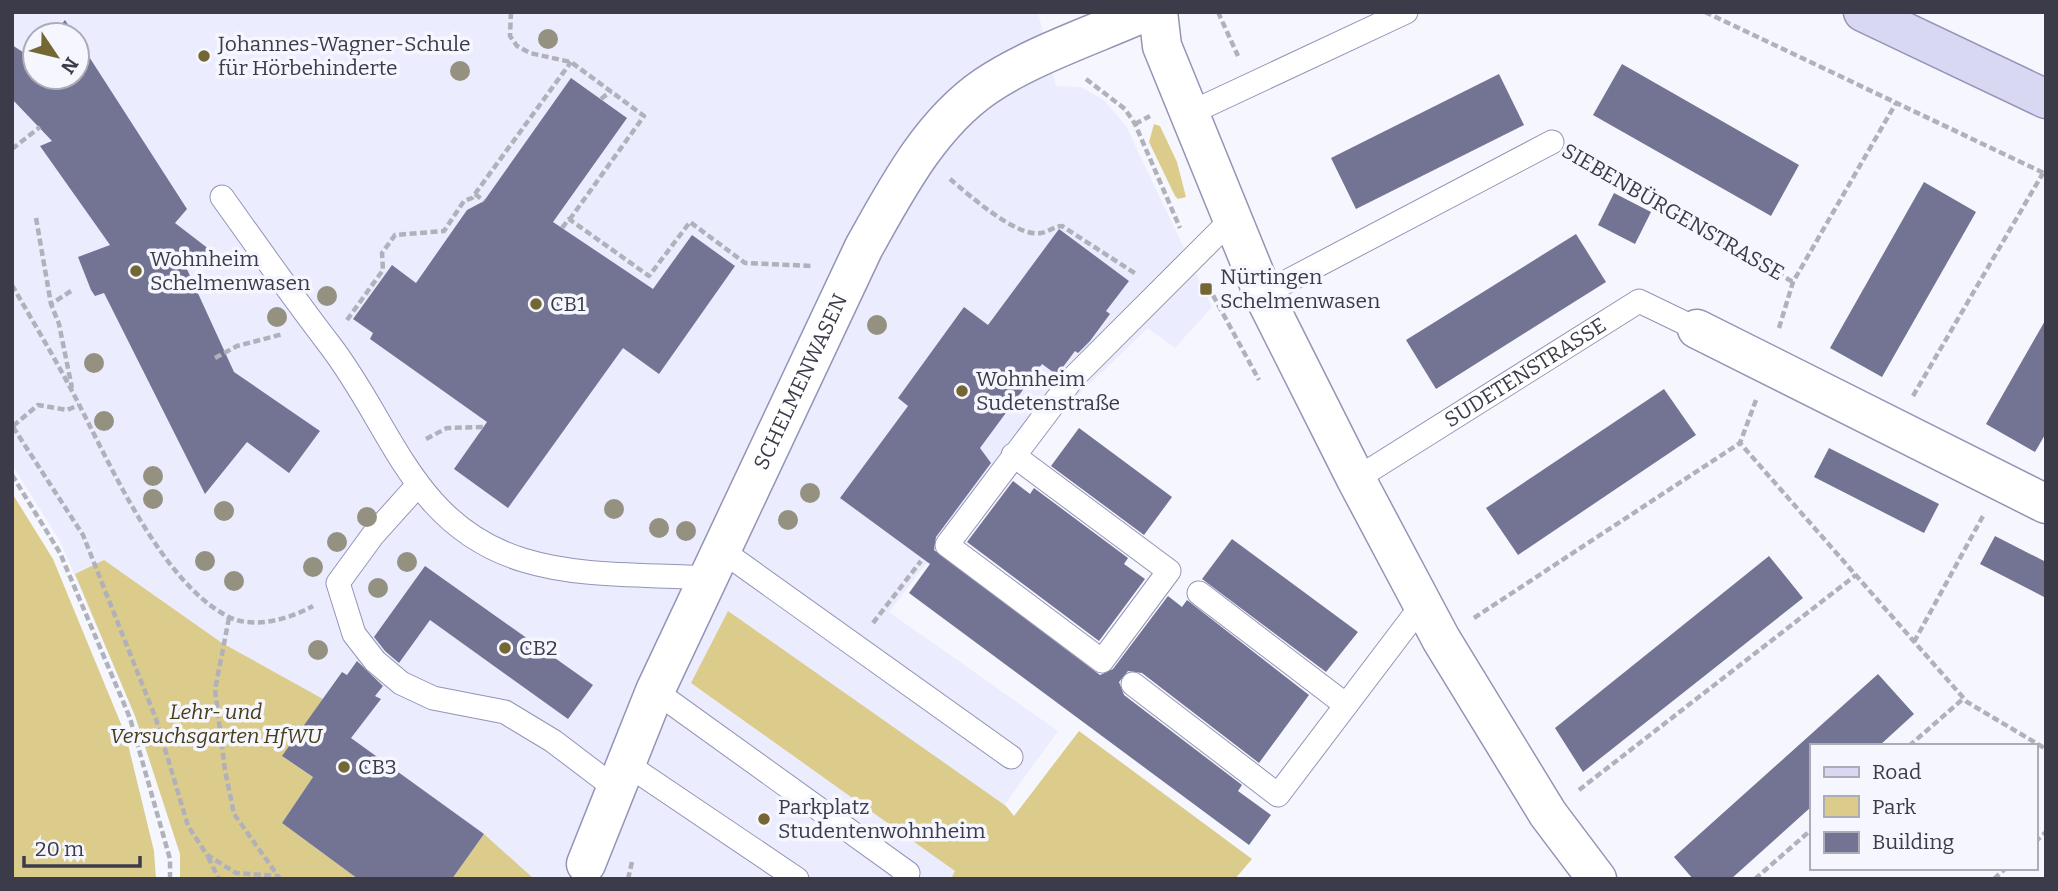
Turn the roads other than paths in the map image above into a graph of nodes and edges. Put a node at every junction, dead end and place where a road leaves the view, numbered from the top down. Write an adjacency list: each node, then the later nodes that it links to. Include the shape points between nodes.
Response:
1 (1146, 12): 16 (street, SCHELMENWASEN, via 1010,73 957,110 894,193)
2 (1158, 12): 6 (street, via 1162,46)
3 (1406, 12): 6 (lane)
4 (1863, 12): 5 (main road)
5 (2046, 99)
6 (1188, 114): 9 (street)
7 (1552, 142): 10 (lane)
8 (222, 197): 14 (lane, via 329,344)
9 (1232, 219): 10 (street); 12 (lane, via 1073,377)
10 (1263, 294): 13 (street)
11 (1697, 329): 13 (lane, SUDETENSTRASSE, via 1639,301); 15 (street)
12 (1013, 455): 12 (lane, via 947,545 1102,661 1169,571)
13 (1356, 480): 18 (street)
14 (417, 486): 16 (lane, via 444,515 488,545 523,560 570,570); 23 (lane, via 338,583 354,634 375,661 401,683 433,698 505,712)
15 (2046, 504)
16 (715, 564): 20 (street, SCHELMENWASEN); 22 (lane, via 856,647)
17 (1199, 593): 21 (lane)
18 (1422, 604): 21 (lane); 27 (street, via 1548,814)
19 (1133, 684): 21 (lane, via 1278,795)
20 (655, 691): 23 (street, SCHELMENWASEN); 26 (lane, via 908,873)
21 (1346, 705)
22 (1011, 758)
23 (620, 775): 24 (street, SCHELMENWASEN); 25 (lane)
24 (596, 871)
25 (797, 879)
26 (904, 879)
27 (1597, 879)

